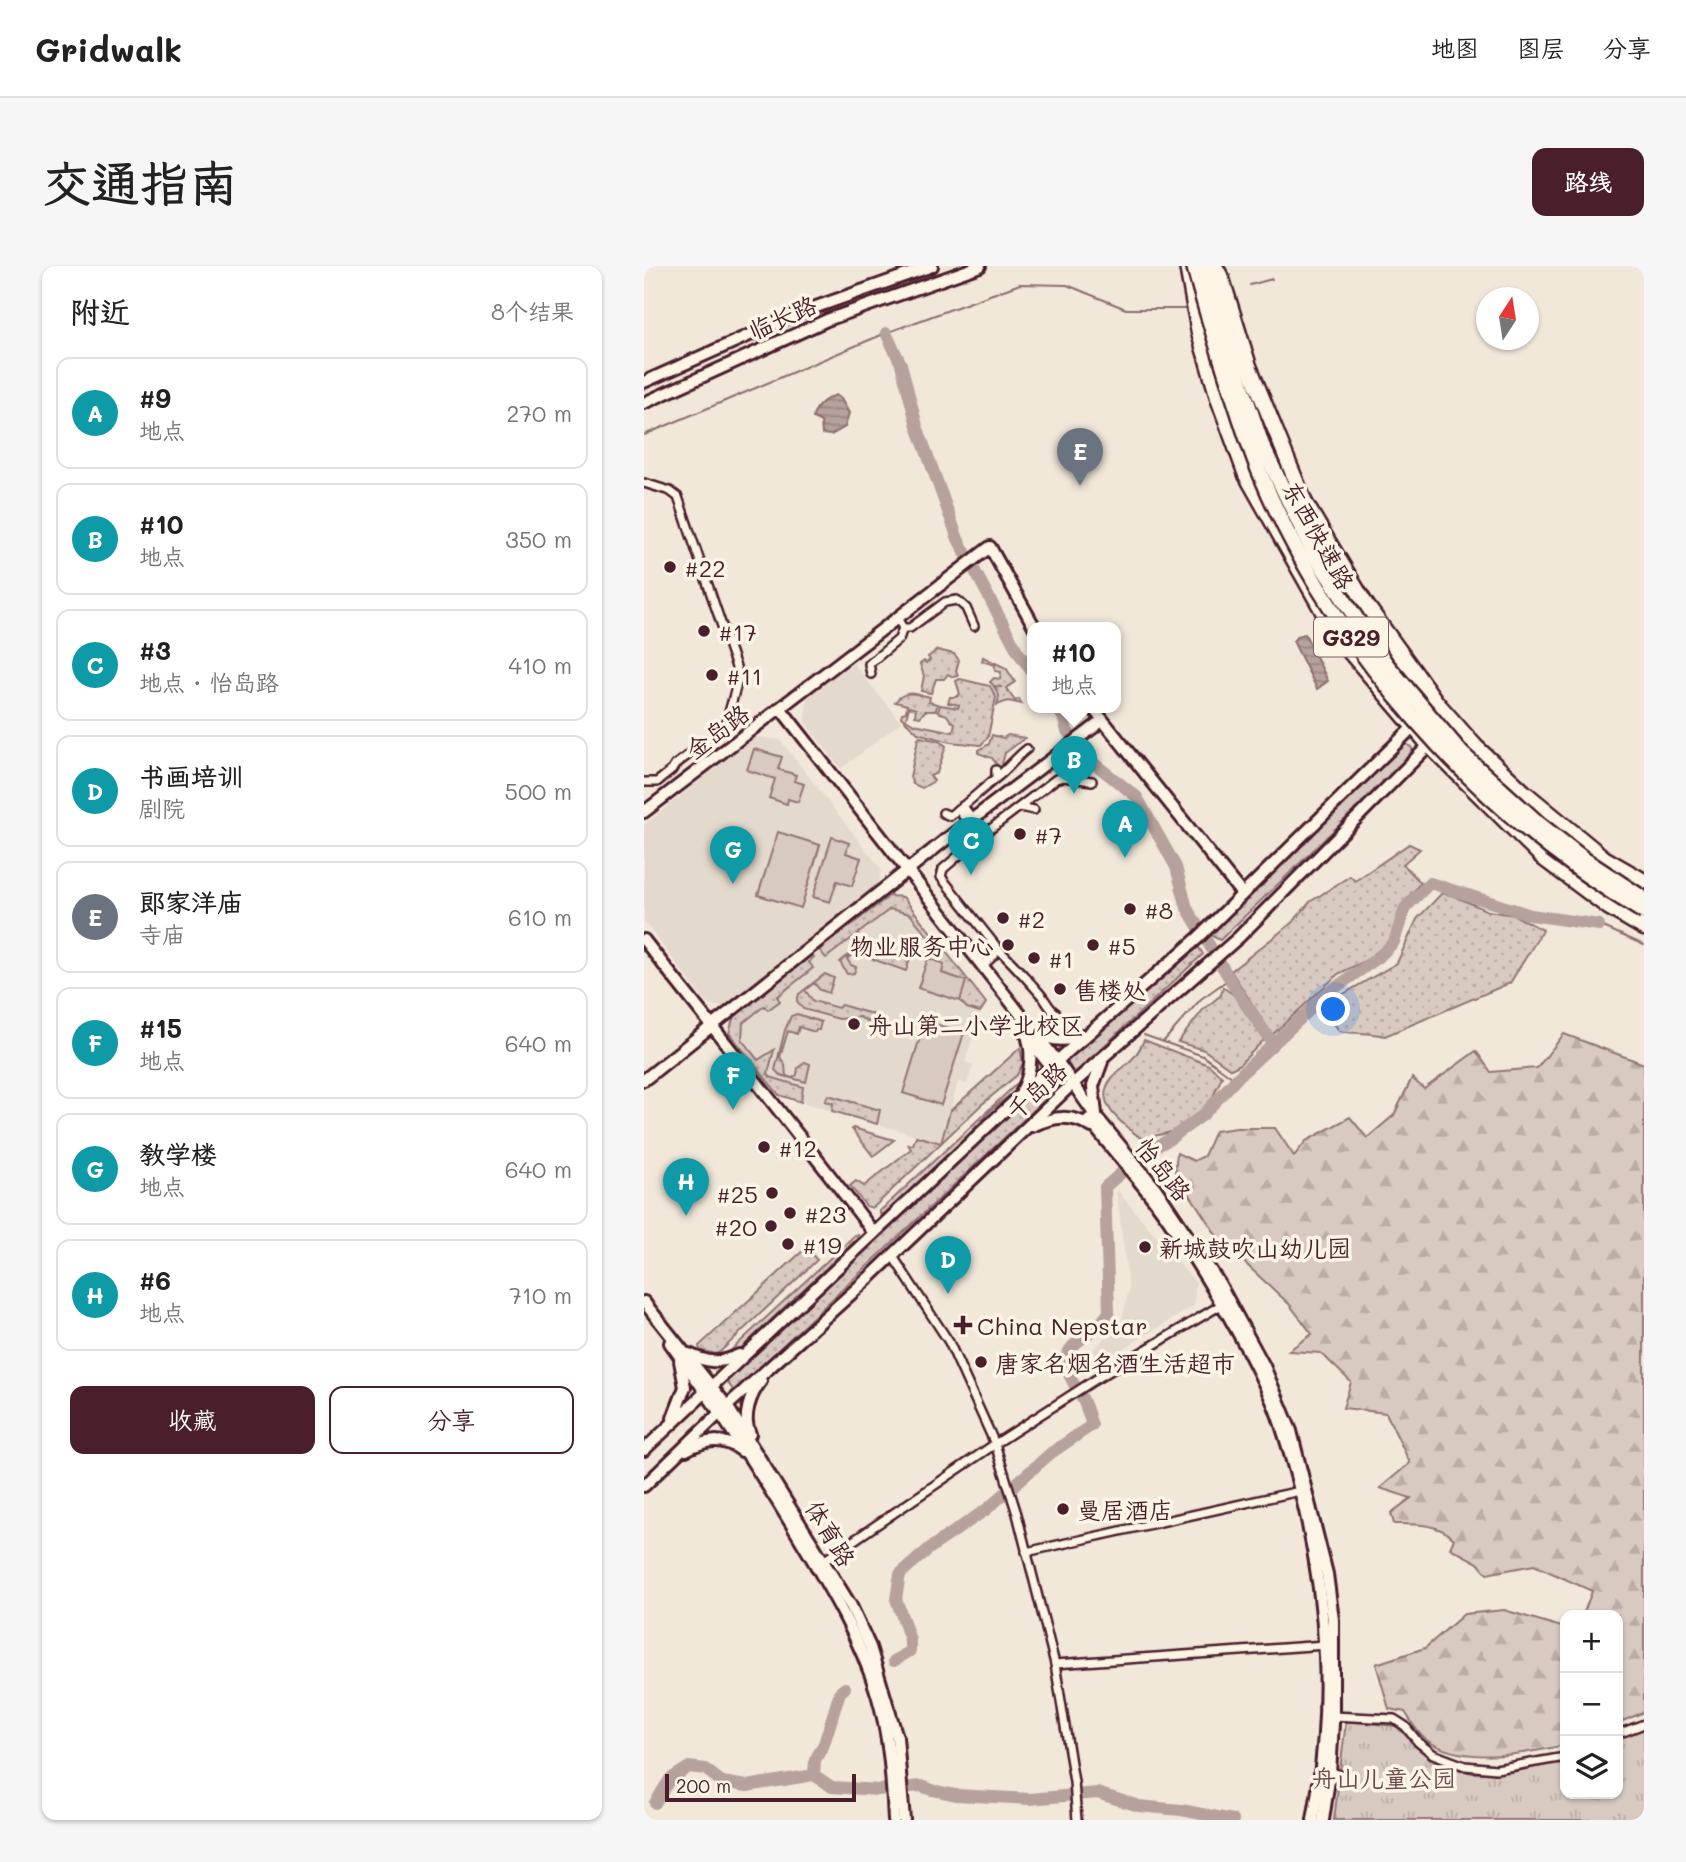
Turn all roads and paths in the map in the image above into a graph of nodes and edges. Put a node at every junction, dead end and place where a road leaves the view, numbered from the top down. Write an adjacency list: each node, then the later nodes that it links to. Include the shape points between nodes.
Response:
1 (932, 266): 7 (street, 临长路, via 799,313)
2 (980, 266): 8 (street, 临长路, via 827,320)
3 (1188, 266): 20 (main road, via 1235,421 1270,506 1346,638); 20 (highway, via 1199,332 1246,475 1338,638)
4 (1194, 266): 36 (highway, 东西快速路 / G329, bridge, via 1260,473 1293,541 1348,634 1409,712 1501,808 1599,886)
5 (1207, 266): 35 (highway, 东西快速路 / G329, bridge, via 1262,445 1314,554 1386,664 1462,754 1539,824)
6 (1217, 266): 15 (highway, bridge, via 1249,366 1305,503 1365,603); 15 (main road, via 1265,423 1298,504 1343,589 1392,656)
7 (644, 382)
8 (644, 403)
9 (644, 483): 24 (street, via 678,497 739,676 729,718 720,733 657,782)
10 (897, 618): 11 (street, 金岛路, via 990,547); 13 (street); 16 (street, 金岛路)
11 (1032, 622)
12 (974, 626): 13 (street, via 965,608 951,600)
13 (904, 628): 14 (street, via 899,639 869,664)
14 (871, 674)
15 (1437, 703): 19 (highway); 20 (street, 千岛路)
16 (779, 710): 28 (street, 金岛路); 32 (street)
17 (1096, 713): 18 (street)
18 (1102, 721): 30 (street); 34 (street)
19 (1453, 721): 21 (street, 千岛路); 33 (highway, via 1524,792 1604,858)
20 (1413, 727): 21 (highway); 34 (street, 千岛路)
21 (1429, 745): 37 (street, via 1539,846 1604,896); 38 (highway, via 1544,859); 46 (street, 千岛路, via 1240,937)
22 (1027, 749): 25 (street)
23 (1092, 781): 26 (street, via 1056,779)
24 (644, 782)
25 (960, 807): 29 (street, via 950,816); 30 (street)
26 (1020, 807): 27 (street); 31 (street)
27 (1034, 810)
28 (644, 812)
29 (943, 813)
30 (971, 821): 31 (street); 32 (street)
31 (984, 834): 40 (street, via 943,869 941,877)
32 (906, 872): 41 (street); 43 (street); 45 (street)
33 (1644, 883)
34 (1242, 894): 44 (street, 千岛路)
35 (1644, 899)
36 (1644, 912)
37 (1644, 918)
38 (1644, 928)
39 (644, 940): 43 (street)
40 (999, 950): 41 (street); 42 (street)
41 (983, 966): 45 (street)
42 (1056, 1013)
43 (710, 1026): 48 (street); 56 (street)
44 (1093, 1030): 45 (street, via 1057,1041); 47 (street, 千岛路)
45 (1029, 1031): 47 (street); 50 (street, via 1030,1061)
46 (1103, 1058): 49 (street, 千岛路); 51 (street, via 1093,1086)
47 (1054, 1064): 49 (street); 50 (street, 千岛路)
48 (644, 1080)
49 (1069, 1087): 51 (street, 怡岛路); 52 (street, 千岛路); 53 (street)
50 (1019, 1097): 56 (street, 千岛路)
51 (1098, 1119): 54 (street, 怡岛路)
52 (1024, 1131): 53 (street, via 1065,1116); 57 (street, 千岛路)
53 (1099, 1133): 54 (street)
54 (1119, 1151): 55 (street)
55 (1138, 1175): 59 (street); 78 (street, 怡岛路, via 1156,1189 1241,1322 1291,1431 1327,1574 1332,1620)
56 (874, 1233): 61 (street, 千岛路)
57 (892, 1255): 63 (street, 千岛路); 67 (street, via 948,1342)
58 (644, 1302): 62 (street, 体育路)
59 (1221, 1305): 67 (street); 73 (street, via 1273,1405)
60 (644, 1311): 62 (street, 体育路)
61 (748, 1351): 62 (street, via 720,1363); 64 (street, 千岛路)
62 (682, 1354): 64 (street, 体育路); 66 (street, via 685,1387)
63 (771, 1367): 65 (street, 千岛路); 71 (street, via 757,1386 746,1420)
64 (709, 1389): 65 (street, 体育路); 66 (street, 千岛路)
65 (724, 1409): 69 (street, 体育路); 70 (street, 千岛路); 71 (street, 体育路)
66 (669, 1426): 68 (street, 千岛路)
67 (995, 1444): 74 (street); 75 (street)
68 (644, 1450)
69 (748, 1455): 70 (street, via 733,1444 712,1440); 75 (street, 体育路)
70 (675, 1457): 72 (street, 千岛路)
71 (767, 1468): 75 (street, 体育路)
72 (644, 1486)
73 (1300, 1491): 74 (street); 76 (street, via 1317,1573)
74 (1027, 1552): 77 (street)
75 (820, 1563): 82 (street, 体育路, via 877,1693)
76 (1325, 1646): 77 (street); 78 (street)
77 (1055, 1664): 83 (street)
78 (1329, 1716): 81 (street, via 1394,1719 1433,1754 1465,1766 1496,1769); 86 (street); 86 (street, 怡岛路, via 1335,1773)
79 (1644, 1724): 80 (street)
80 (1623, 1732)
81 (1560, 1759)
82 (898, 1806): 84 (street, 体育路); 85 (street, 体育路)
83 (1077, 1816)
84 (894, 1820)
85 (904, 1820)
86 (1316, 1820)

